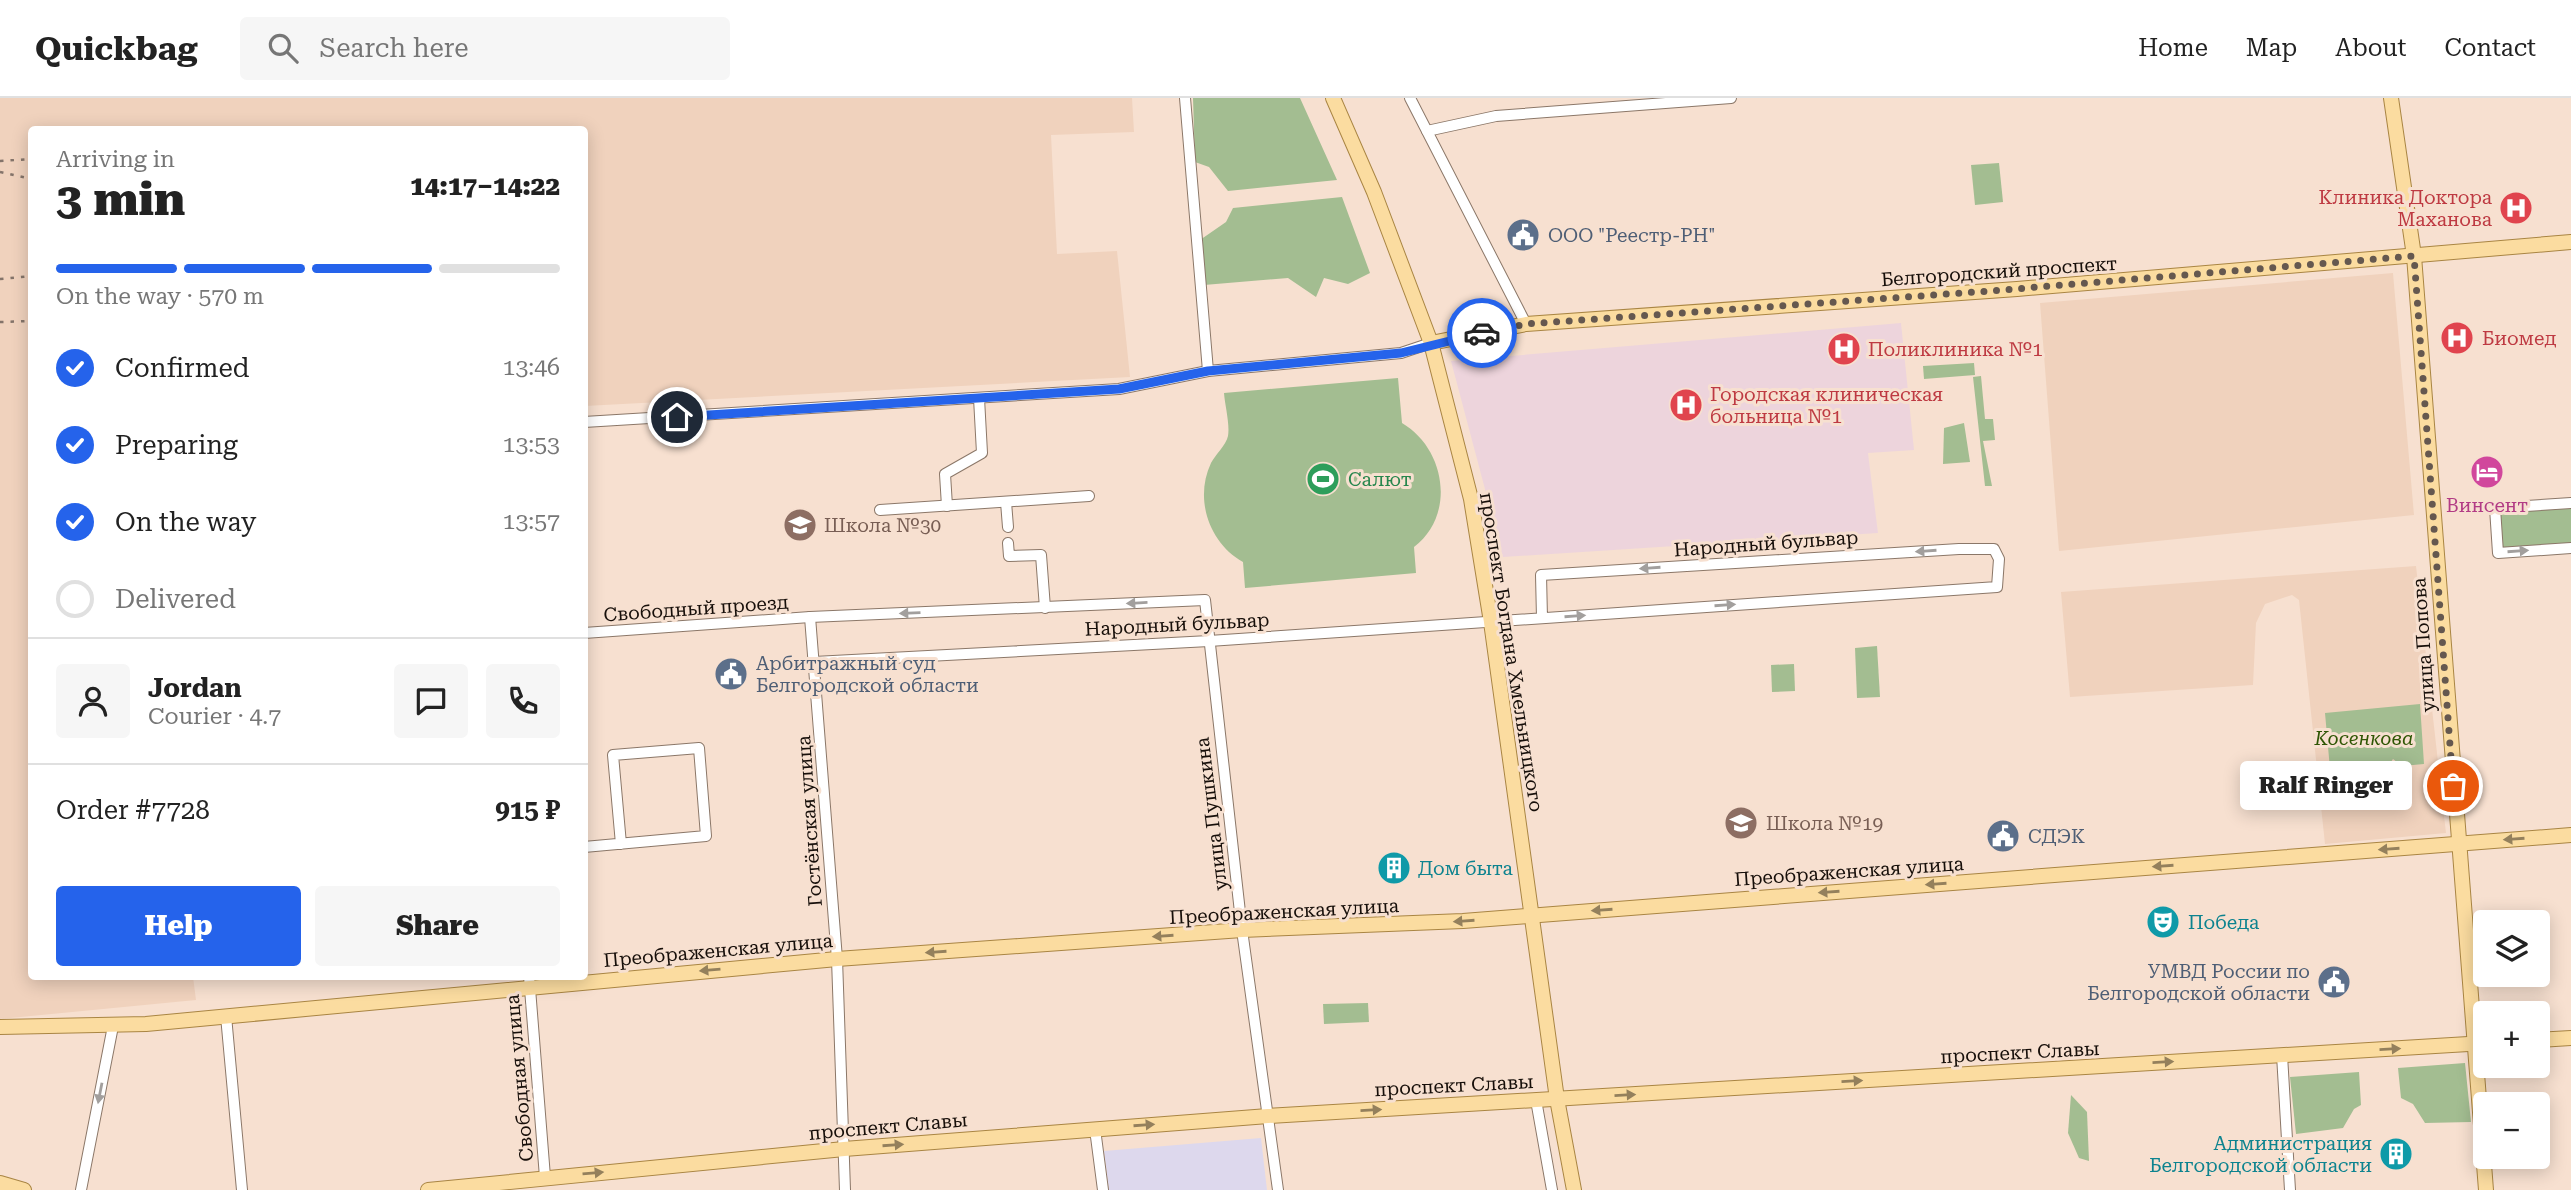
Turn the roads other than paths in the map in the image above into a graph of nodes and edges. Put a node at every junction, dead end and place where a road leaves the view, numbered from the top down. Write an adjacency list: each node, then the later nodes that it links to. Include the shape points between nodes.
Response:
1 (1185, 98): 11 (street)
2 (1333, 98): 10 (main road, проспект Богдана Хмельницкого)
3 (1410, 98): 6 (street)
4 (1731, 98): 6 (street, via 1496,116)
5 (2391, 98): 8 (main road, улица Попова)
6 (1427, 131): 9 (street)
7 (2571, 242): 8 (main road, Белгородский проспект)
8 (2414, 256): 9 (main road, Белгородский проспект); 32 (main road, улица Попова)
9 (1526, 324): 10 (main road, Белгородский проспект)
10 (1430, 340): 11 (street, via 1386,354); 26 (main road, проспект Богдана Хмельницкого, via 1471,499)
11 (1208, 371): 12 (street, via 1119,389)
12 (979, 398): 13 (street); 17 (street, via 982,453 945,474)
13 (588, 422)
14 (1089, 496): 15 (street)
15 (1006, 502): 17 (street); 19 (street)
16 (2571, 503): 21 (street, one-way to 21, via 2495,508 2498,553)
17 (947, 506): 18 (street)
18 (880, 510)
19 (1007, 527)
20 (1008, 542): 23 (street, via 1009,556 1041,555)
21 (2571, 548)
22 (1205, 600): 23 (street, Народный бульвар, one-way to 23); 28 (street, улица Пушкина)
23 (1045, 608): 24 (street, Народный бульвар, one-way to 24)
24 (810, 617): 27 (street, Свободный проезд); 29 (street, Гостёнская улица)
25 (1542, 618): 25 (street, Народный бульвар, one-way to 25, via 1997,587 1999,559 1994,549 1541,575); 26 (street, Народный бульвар)
26 (1492, 622): 28 (street, Народный бульвар); 34 (main road, проспект Богдана Хмельницкого)
27 (588, 633)
28 (1209, 640): 29 (street, Народный бульвар); 35 (street, улица Пушкина)
29 (814, 662): 36 (street, Гостёнская улица)
30 (2571, 835): 32 (main road, Преображенская улица, one-way to 32)
31 (621, 844): 31 (street, via 706,836 699,748 613,755); 33 (street)
32 (2457, 844): 34 (main road, Преображенская улица, one-way to 34); 39 (main road, улица Попова)
33 (588, 847)
34 (1532, 915): 35 (main road, Преображенская улица, one-way to 35); 48 (main road, проспект Богдана Хмельницкого)
35 (1242, 930): 36 (main road, Преображенская улица, one-way to 36); 50 (street, улица Пушкина)
36 (837, 959): 37 (main road, Преображенская улица, one-way to 37); 52 (street, Гостёнская улица)
37 (588, 977)
38 (529, 981): 40 (main road, Преображенская улица); 53 (street, Свободная улица)
39 (2475, 1001)
40 (226, 1016): 41 (main road, Преображенская улица); 57 (street)
41 (113, 1026): 42 (main road, Преображенская улица); 56 (street, one-way to 56)
42 (0, 1027)
43 (2571, 1038): 44 (main road)
44 (2550, 1039)
45 (2473, 1044): 46 (main road, проспект Славы, one-way to 45)
46 (2282, 1055): 48 (main road, проспект Славы, one-way to 46); 64 (street)
47 (2481, 1078): 65 (main road, улица Попова)
48 (1556, 1098): 49 (main road, проспект Славы); 63 (main road, проспект Богдана Хмельницкого)
49 (1536, 1100): 50 (main road, проспект Славы, one-way to 49); 62 (street)
50 (1268, 1116): 51 (main road, проспект Славы, one-way to 50); 61 (street, улица Пушкина)
51 (1095, 1129): 52 (main road, проспект Славы, one-way to 51); 60 (street)
52 (844, 1149): 53 (main road, проспект Славы, one-way to 52); 59 (street, Гостёнская улица)
53 (545, 1177): 58 (main road, проспект Славы)
54 (0, 1182): 55 (main road)
55 (24, 1190)
56 (81, 1190)
57 (242, 1190)
58 (428, 1190)
59 (845, 1190)
60 (1103, 1190)
61 (1278, 1190)
62 (1552, 1190)
63 (1574, 1190)
64 (2290, 1190)
65 (2486, 1190)

